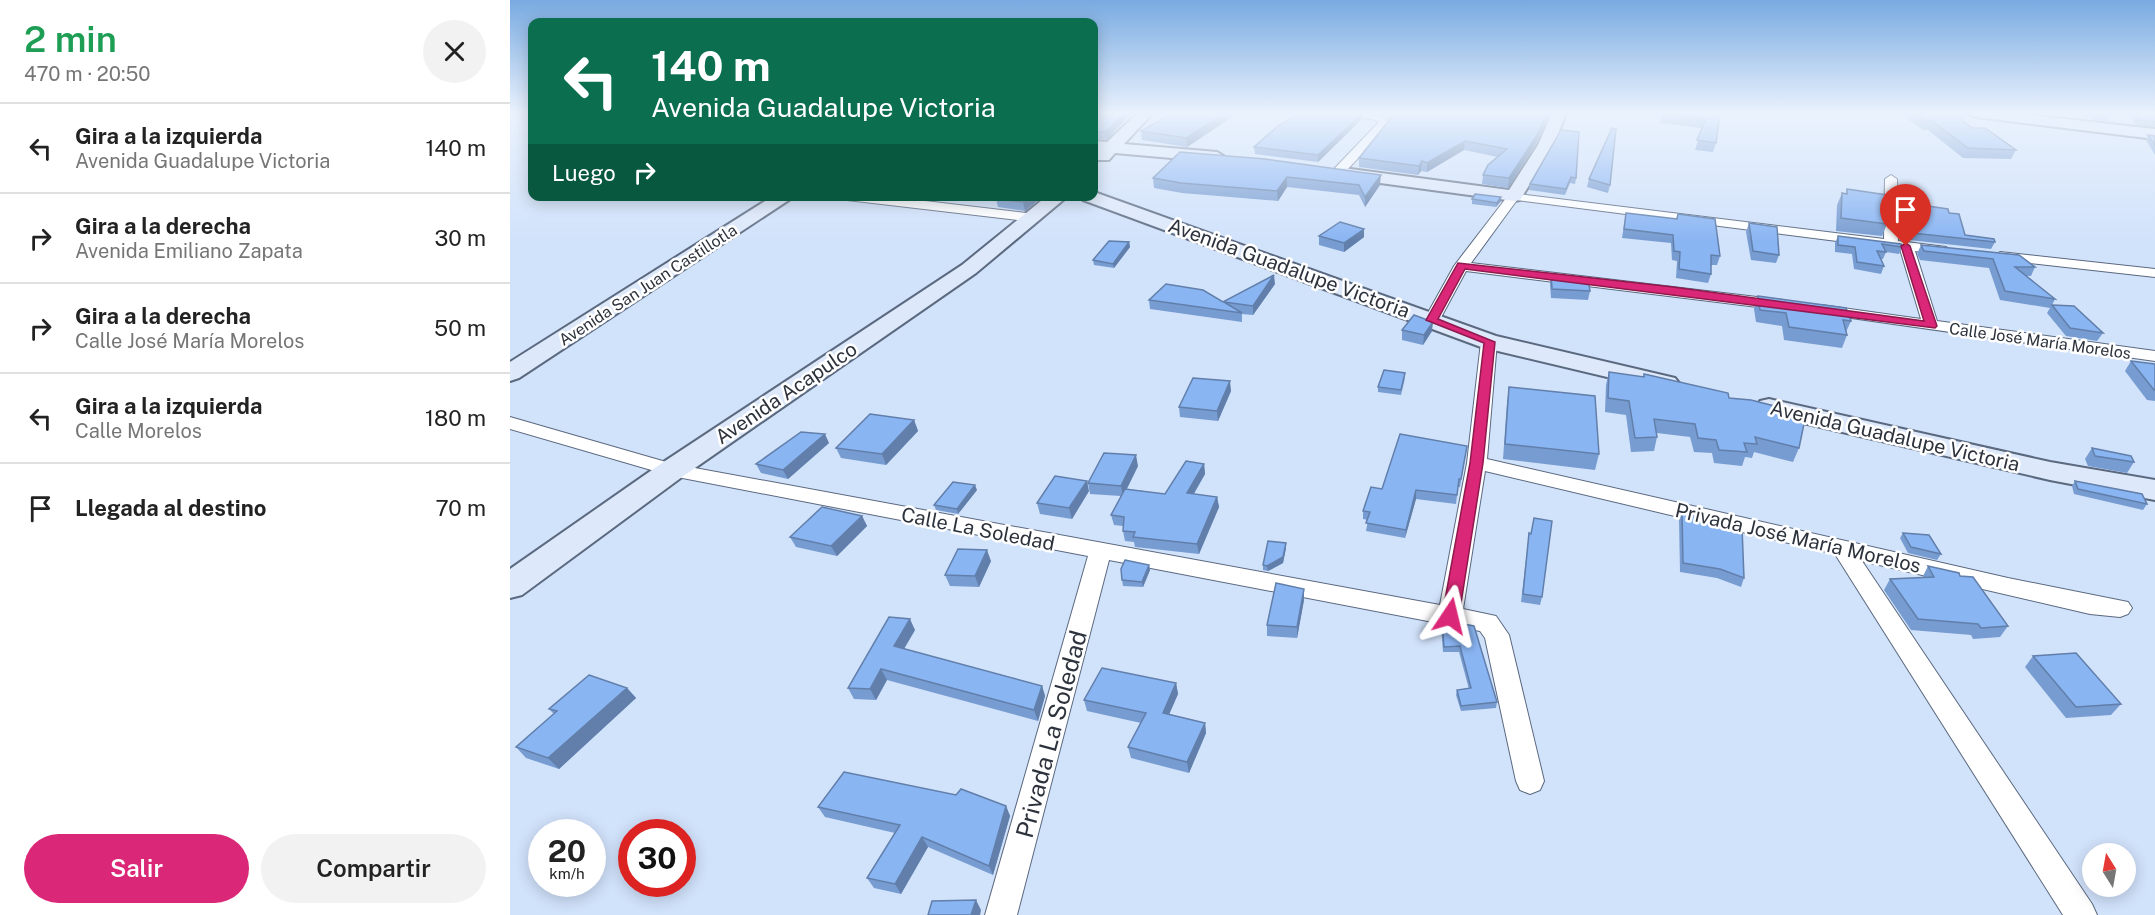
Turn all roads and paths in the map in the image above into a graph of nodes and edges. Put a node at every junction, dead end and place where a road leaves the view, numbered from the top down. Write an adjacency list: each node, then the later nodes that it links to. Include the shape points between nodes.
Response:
1 (1201, 156): 4 (street)
2 (1354, 156): 6 (street)
3 (1539, 156): 8 (street)
4 (1235, 159)
5 (1317, 169): 6 (street)
6 (1338, 172): 8 (street)
7 (1891, 179): 15 (street)
8 (1514, 196): 15 (street); 18 (street)
9 (1098, 199): 20 (street, Avenida Guadalupe Victoria)
10 (754, 201): 23 (street, Avenida San Juan Castillotla)
11 (778, 201): 25 (street, Avenida San Juan Castillotla)
12 (890, 201): 14 (street)
13 (1054, 201): 14 (street, Avenida Acapulco)
14 (1035, 218): 30 (street, Avenida Acapulco, via 969,269)
15 (1898, 245): 16 (street); 21 (street)
16 (1955, 252)
17 (1990, 255): 19 (street)
18 (1461, 266): 20 (street); 21 (street, Calle José María Morelos, via 1673,290)
19 (2155, 273)
20 (1432, 320): 22 (street, Avenida Guadalupe Victoria)
21 (1931, 326): 24 (street, Calle José María Morelos)
22 (1490, 342): 26 (street, Avenida Guadalupe Victoria); 29 (street)
23 (510, 355)
24 (2155, 356)
25 (510, 373)
26 (1691, 389)
27 (1743, 401): 31 (street, Avenida Guadalupe Victoria, via 2050,471)
28 (510, 423): 30 (street, Calle La Soledad)
29 (1477, 463): 32 (street, Privada José María Morelos); 36 (street)
30 (672, 470): 33 (street, Calle La Soledad); 34 (street, Avenida Acapulco)
31 (2155, 490)
32 (1842, 548): 35 (street, Privada José María Morelos, via 2090,605); 39 (street)
33 (1100, 552): 36 (street, Calle La Soledad); 38 (street, Privada La Soledad)
34 (510, 586)
35 (2120, 608)
36 (1450, 616): 37 (street, Calle La Soledad, via 1488,623 1497,635)
37 (1530, 781)
38 (1001, 915)
39 (2081, 915)

